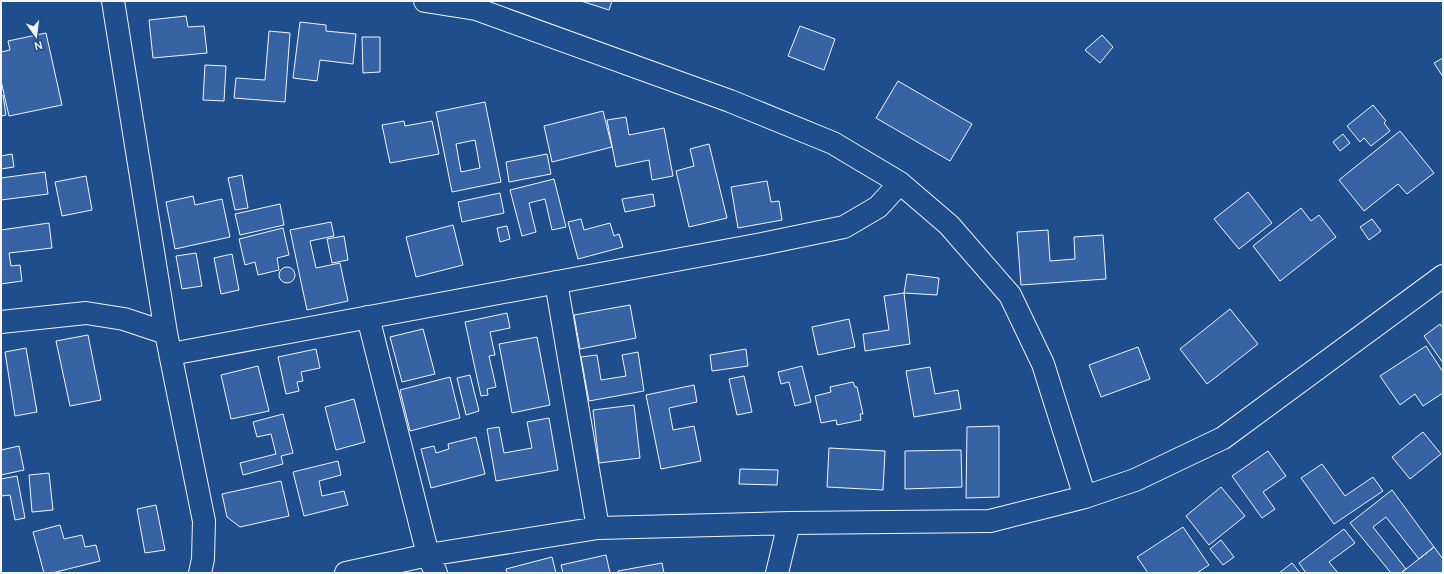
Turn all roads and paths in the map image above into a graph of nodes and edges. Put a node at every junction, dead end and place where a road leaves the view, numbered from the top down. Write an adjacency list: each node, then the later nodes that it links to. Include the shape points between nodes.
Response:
1 (113, 1): 8 (street)
2 (425, 1): 3 (street, via 476,9 730,101 833,143)
3 (900, 183): 5 (street, via 878,207 844,227); 9 (street, via 949,224 1010,295 1043,364)
4 (1443, 276): 9 (street, via 1223,438 1135,480)
5 (556, 282): 6 (street); 11 (street)
6 (368, 317): 8 (street); 12 (street)
7 (1, 322): 8 (street, via 86,313 124,319)
8 (169, 344): 13 (street, via 204,521)
9 (1085, 497): 10 (street, via 990,521)
10 (789, 523): 11 (street); 15 (street)
11 (598, 528): 12 (street)
12 (432, 564): 14 (street)
13 (200, 573)
14 (346, 573)
15 (778, 573)

